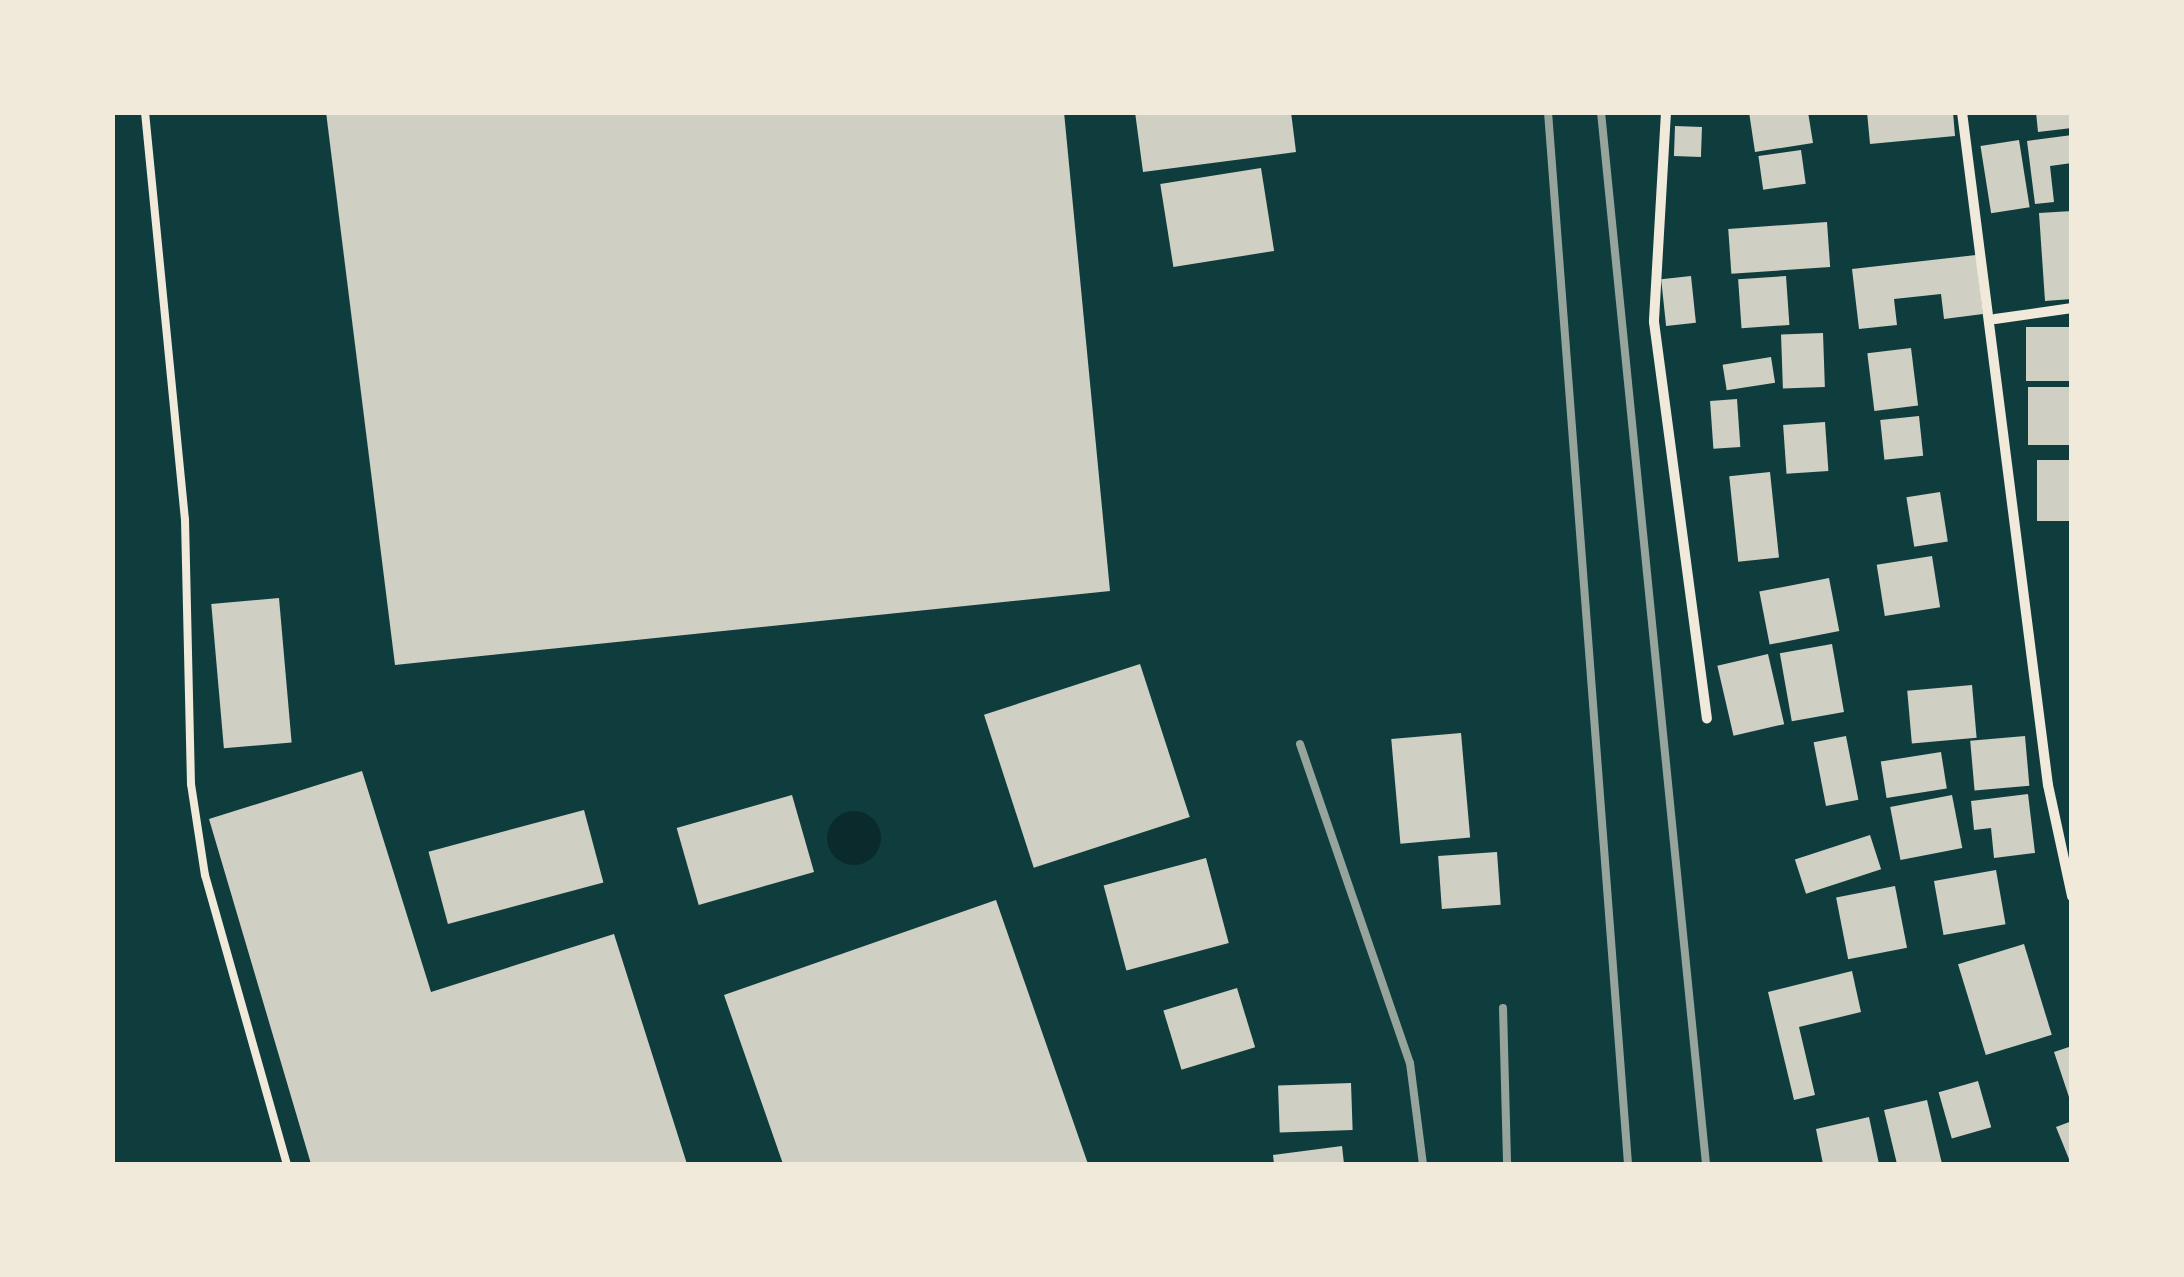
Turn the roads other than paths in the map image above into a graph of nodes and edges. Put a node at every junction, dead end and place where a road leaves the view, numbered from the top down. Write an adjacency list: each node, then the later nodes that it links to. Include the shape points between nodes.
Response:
1 (145, 112): 8 (lane, via 186,520 191,784 205,876)
2 (1666, 112): 6 (street, via 1654,322)
3 (1962, 112): 5 (street)
4 (2072, 308): 5 (street)
5 (1996, 319): 7 (street, via 2006,482)
6 (1707, 718)
7 (2072, 896)
8 (286, 1164)

